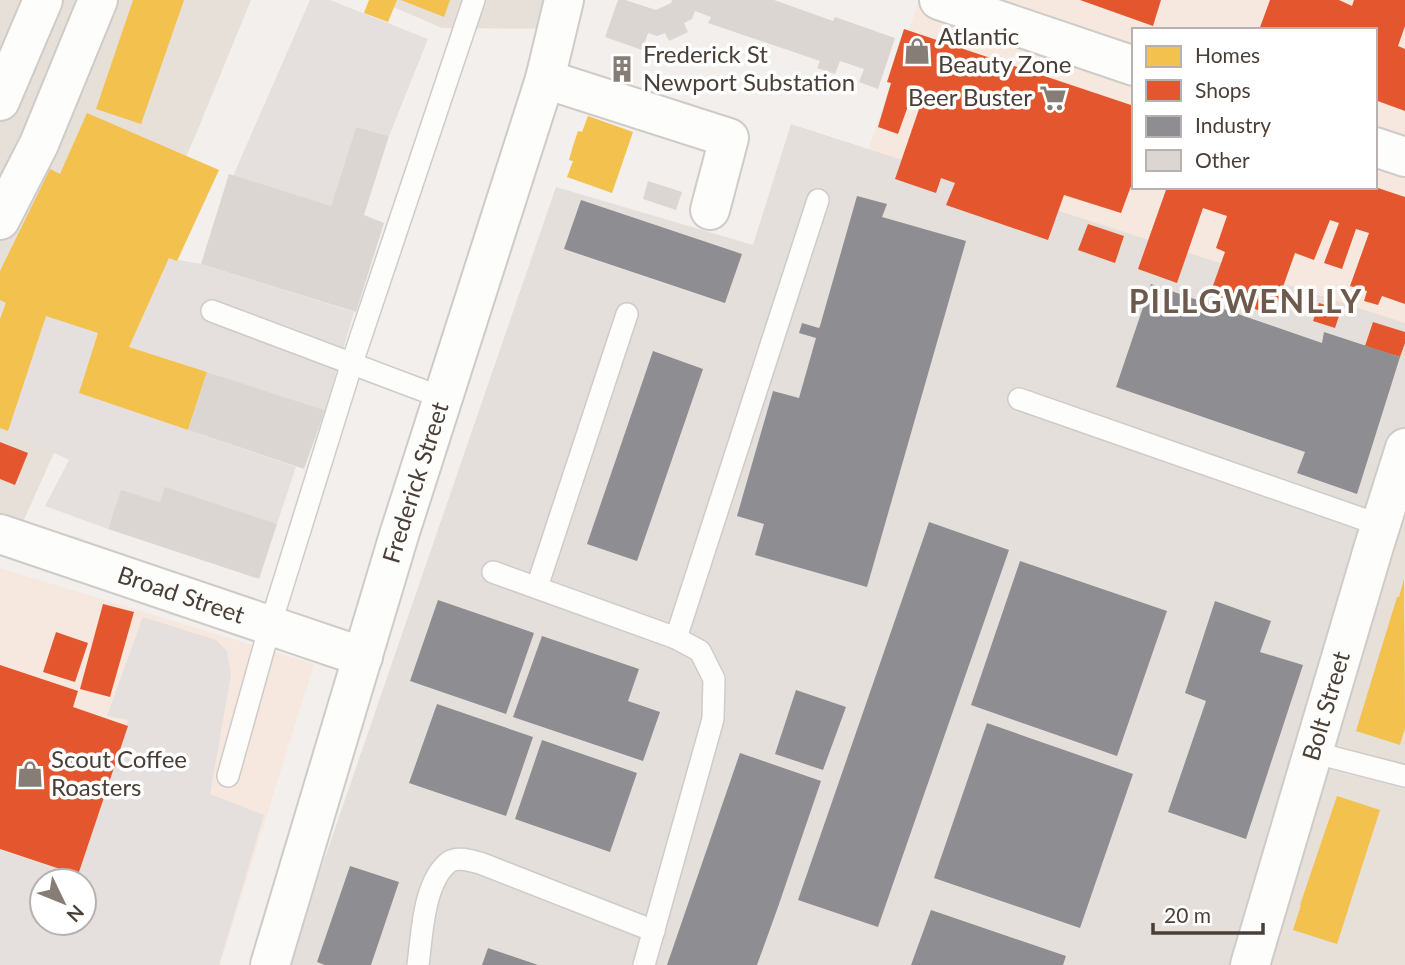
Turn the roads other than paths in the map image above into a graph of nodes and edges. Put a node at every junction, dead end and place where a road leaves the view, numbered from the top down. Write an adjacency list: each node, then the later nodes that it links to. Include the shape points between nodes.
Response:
1 (43, 0): 8 (street)
2 (97, 0): 13 (street, via 39,144)
3 (474, 0): 16 (lane)
4 (564, 0): 7 (street, Frederick Street)
5 (939, 0): 6 (street)
6 (1132, 64)
7 (545, 79): 12 (street, via 729,138); 17 (street, Frederick Street)
8 (0, 101)
9 (1377, 148): 10 (street)
10 (1405, 157)
11 (818, 200): 25 (lane)
12 (710, 210)
13 (0, 220)
14 (212, 311): 16 (lane)
15 (627, 314): 23 (lane)
16 (352, 363): 17 (lane); 24 (lane)
17 (443, 398): 26 (street, Frederick Street)
18 (1019, 399): 20 (lane)
19 (1405, 448): 20 (street, Bolt Street)
20 (1380, 525): 27 (street, Bolt Street)
21 (0, 534): 24 (street, Broad Street)
22 (493, 572): 23 (lane)
23 (537, 586): 25 (lane)
24 (270, 626): 26 (street, Broad Street); 28 (lane)
25 (676, 638): 30 (lane, via 700,651 714,679 713,719)
26 (363, 657): 31 (street, Frederick Street)
27 (1312, 752): 29 (lane); 34 (street, Bolt Street)
28 (228, 776)
29 (1405, 776)
30 (654, 931): 32 (lane, via 462,858 450,861 436,878 426,905); 33 (lane)
31 (270, 965)
32 (418, 965)
33 (644, 965)
34 (1250, 965)

